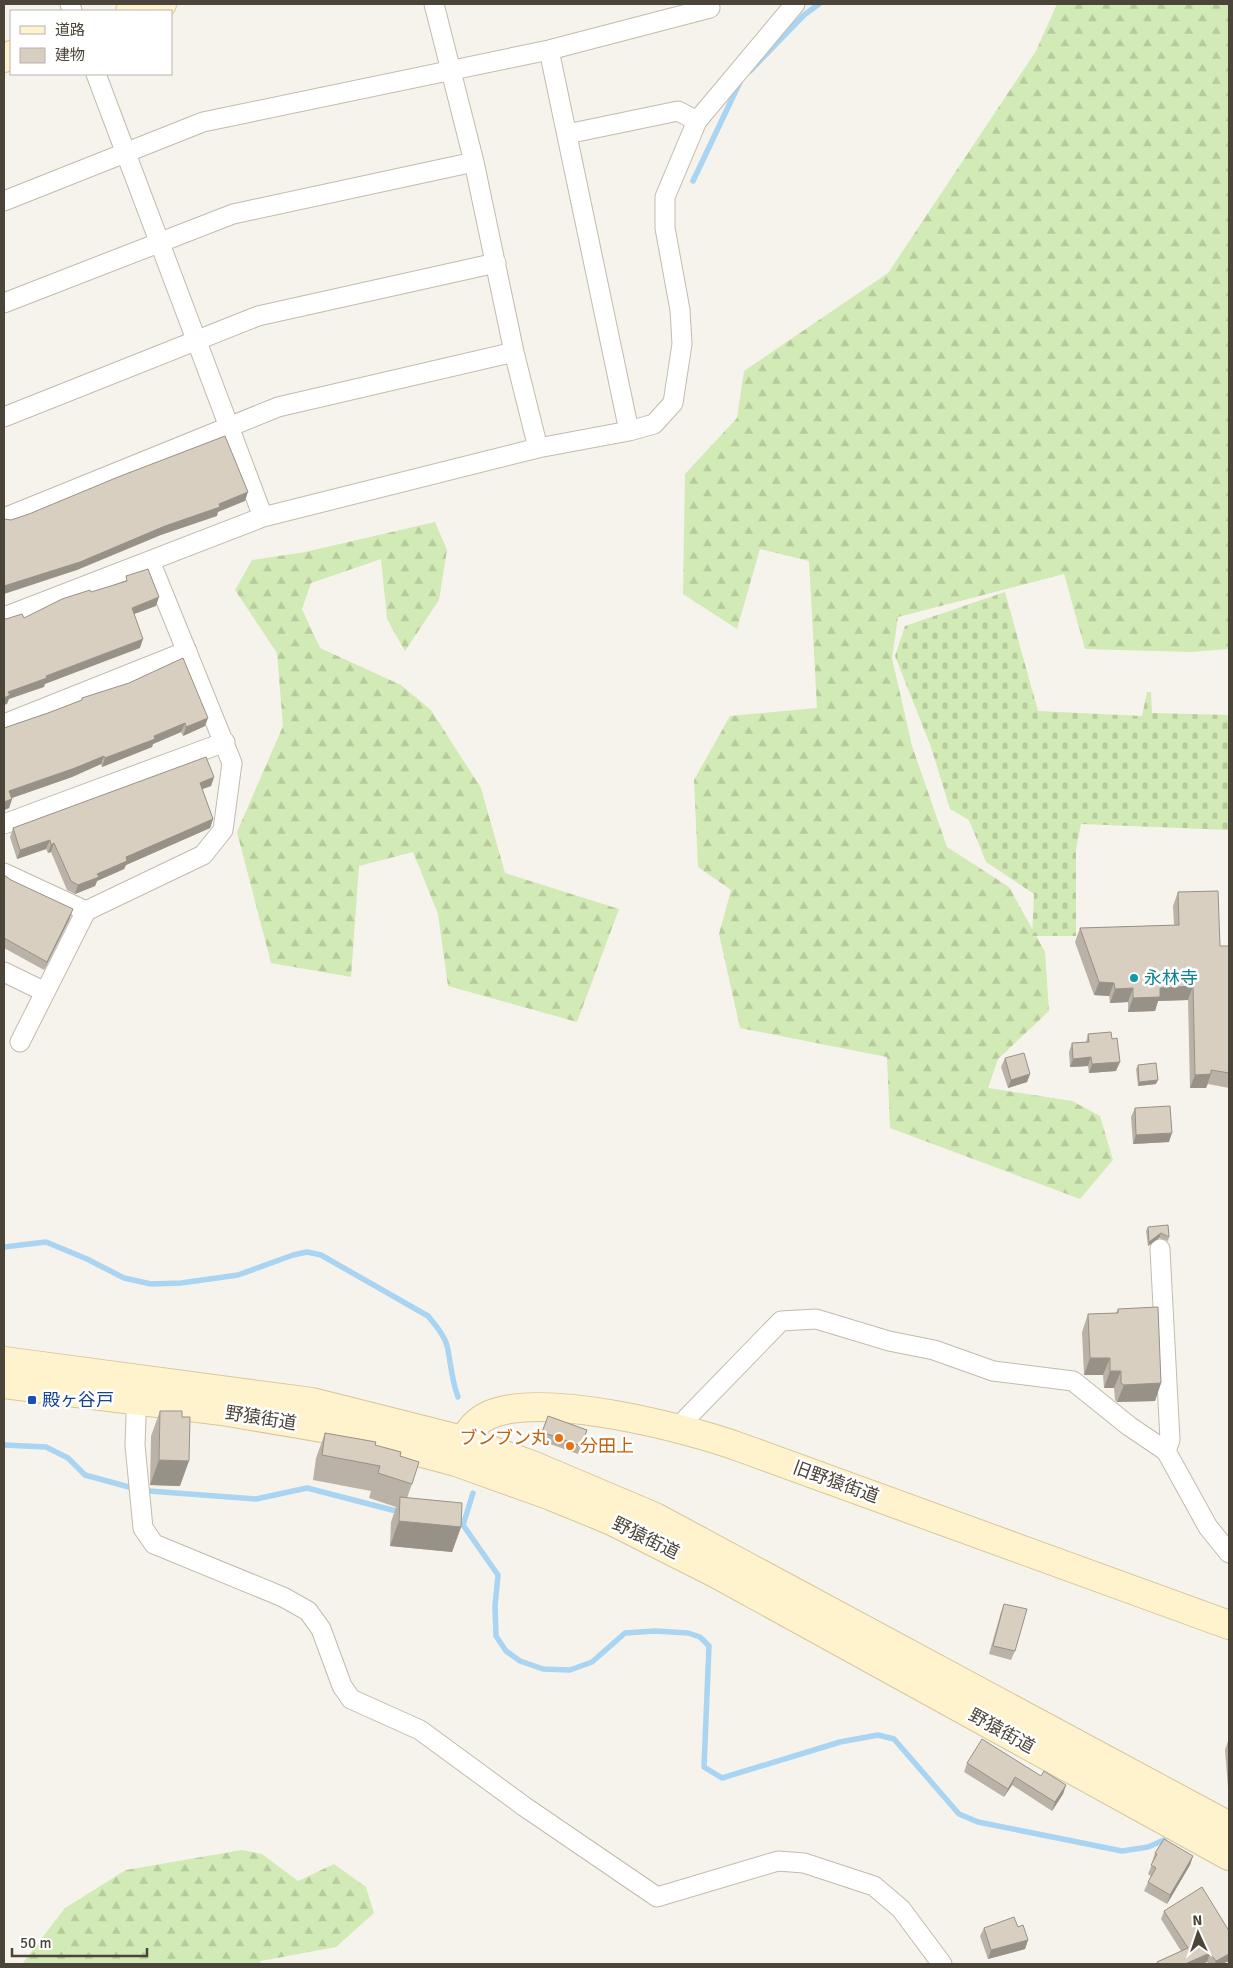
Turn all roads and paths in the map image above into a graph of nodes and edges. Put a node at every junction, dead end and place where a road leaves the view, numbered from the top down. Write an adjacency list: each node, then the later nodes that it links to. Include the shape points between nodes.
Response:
1 (162, 4): 5 (main road)
2 (434, 4): 7 (street)
3 (709, 4): 6 (street, via 710,8)
4 (795, 4): 9 (street)
5 (135, 10)
6 (550, 50): 7 (street); 10 (street)
7 (450, 69): 11 (street, via 203,122); 12 (street)
8 (96, 75): 11 (street)
9 (696, 121): 10 (street, via 678,111); 21 (street, via 665,197 665,228 680,310 682,344 673,402 654,424)
10 (567, 134): 21 (street)
11 (126, 153): 13 (street); 14 (street)
12 (474, 162): 14 (street, via 233,214); 15 (street)
13 (4, 201)
14 (160, 242): 16 (street); 17 (street)
15 (496, 263): 17 (street, via 258,316); 18 (street)
16 (4, 303)
17 (197, 341): 19 (street); 20 (street)
18 (514, 352): 20 (street, via 278,407); 22 (street)
19 (4, 417)
20 (229, 427): 23 (street); 24 (street)
21 (629, 431): 22 (street)
22 (538, 448): 23 (street)
23 (263, 517): 25 (street)
24 (4, 518)
25 (150, 561): 26 (street); 27 (street)
26 (4, 617)
27 (187, 651): 28 (street); 29 (street)
28 (4, 724)
29 (225, 742): 30 (street); 32 (street, via 232,763 223,830 203,855)
30 (4, 824)
31 (4, 873): 32 (street)
32 (86, 911): 34 (street)
33 (4, 972): 34 (street)
34 (45, 992): 35 (street)
35 (20, 1042)
36 (1160, 1250): 42 (street, via 1170,1440)
37 (4, 1361): 39 (main road, 野猿街道)
38 (4, 1384): 39 (main road, 野猿街道)
39 (137, 1390): 41 (main road, 野猿街道, via 312,1402); 47 (street, via 135,1445 142,1528 154,1544 283,1597 308,1611 321,1629 342,1686 351,1699 420,1730 657,1897 778,1861 804,1863 874,1886 901,1909)
40 (678, 1427): 41 (main road, 旧野猿街道, via 563,1409 504,1410 489,1415 472,1427); 42 (street, via 780,1320 810,1319 934,1350 992,1370 1074,1381 1129,1426); 44 (main road, 旧野猿街道)
41 (460, 1451): 45 (main road, 野猿街道, via 532,1465 655,1517); 46 (main road, 野猿街道, via 551,1496 612,1520 715,1573)
42 (1166, 1451): 43 (street, via 1208,1527)
43 (1229, 1553)
44 (1229, 1625)
45 (1229, 1826)
46 (1229, 1856)
47 (942, 1964)

